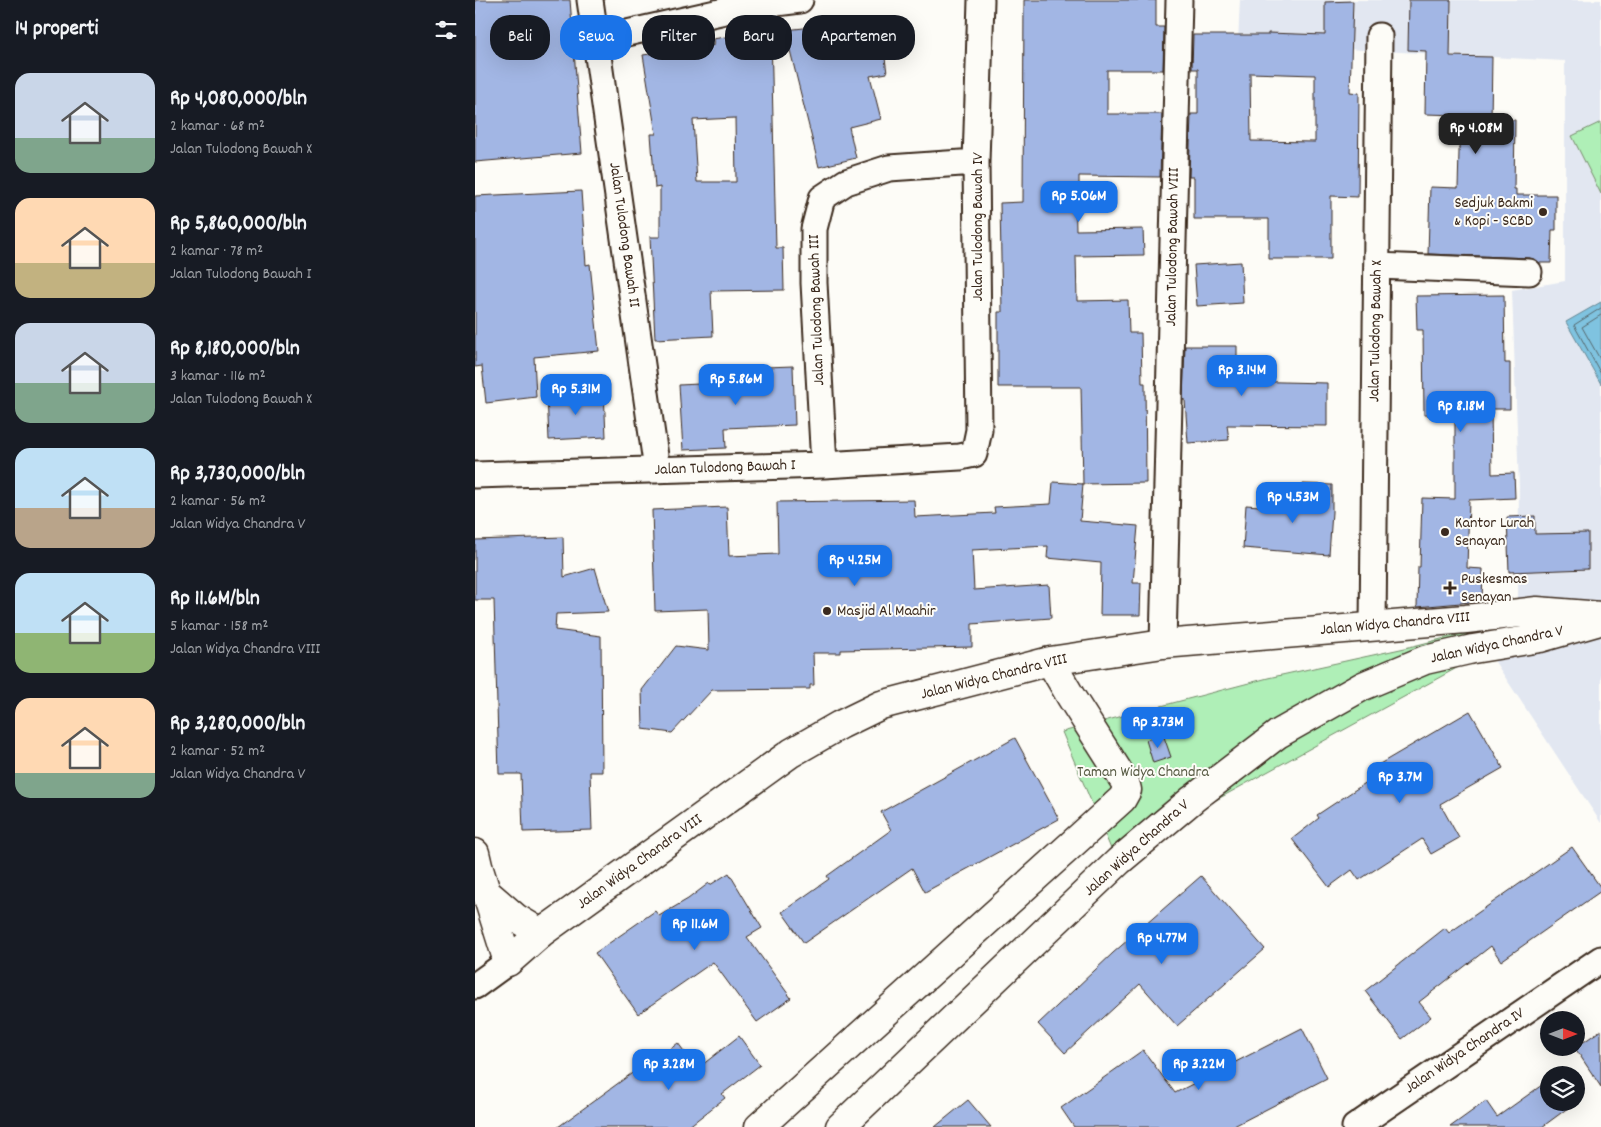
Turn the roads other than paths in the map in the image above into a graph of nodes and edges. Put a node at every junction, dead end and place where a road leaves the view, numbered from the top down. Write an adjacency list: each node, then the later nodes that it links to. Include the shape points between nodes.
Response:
1 (590, 0): 6 (street, Jalan Tulodong Bawah II)
2 (800, 0): 5 (street)
3 (981, 0): 10 (street, Jalan Tulodong Bawah IV)
4 (1179, 0): 21 (street, Jalan Tulodong Bawah VIII)
5 (737, 4): 7 (street)
6 (592, 15)
7 (632, 31)
8 (1379, 36): 11 (street, Jalan Tulodong Bawah X)
9 (599, 60): 15 (street, Jalan Tulodong Bawah II)
10 (977, 162): 13 (street, Jalan Tulodong Bawah IV, via 979,430); 14 (street, Jalan Tulodong Bawah III, via 889,168 846,182 822,198 814,229 814,283)
11 (1377, 266): 12 (street); 20 (street, Jalan Tulodong Bawah X)
12 (1529, 272)
13 (974, 454): 14 (street, Jalan Tulodong Bawah I)
14 (824, 465): 15 (street, Jalan Tulodong Bawah I)
15 (657, 470): 16 (street, Jalan Tulodong Bawah I)
16 (475, 475)
17 (1601, 616): 18 (street, Jalan Widya Chandra VIII, via 1537,611)
18 (1466, 619): 20 (street, Jalan Widya Chandra VIII); 22 (street, via 1471,629)
19 (1601, 620): 22 (street, Jalan Widya Chandra V, via 1540,638)
20 (1373, 626): 21 (street, Jalan Widya Chandra VIII)
21 (1163, 644): 23 (street, Jalan Widya Chandra VIII)
22 (1473, 649): 31 (street, Jalan Widya Chandra V, via 1425,660 1363,686 1278,734 1193,798 1119,861)
23 (1062, 659): 26 (street, Jalan Widya Chandra VIII, via 881,705 841,724 791,754); 30 (street, via 1071,697 1125,782 1127,790 1122,799)
24 (475, 853): 25 (street)
25 (487, 893): 26 (street); 28 (street)
26 (541, 933): 28 (street, Jalan Widya Chandra VIII)
27 (1601, 959): 32 (street, Jalan Widya Chandra IV)
28 (508, 962): 29 (street, Jalan Widya Chandra VIII)
29 (475, 986)
30 (770, 1123)
31 (840, 1127)
32 (1355, 1127)

